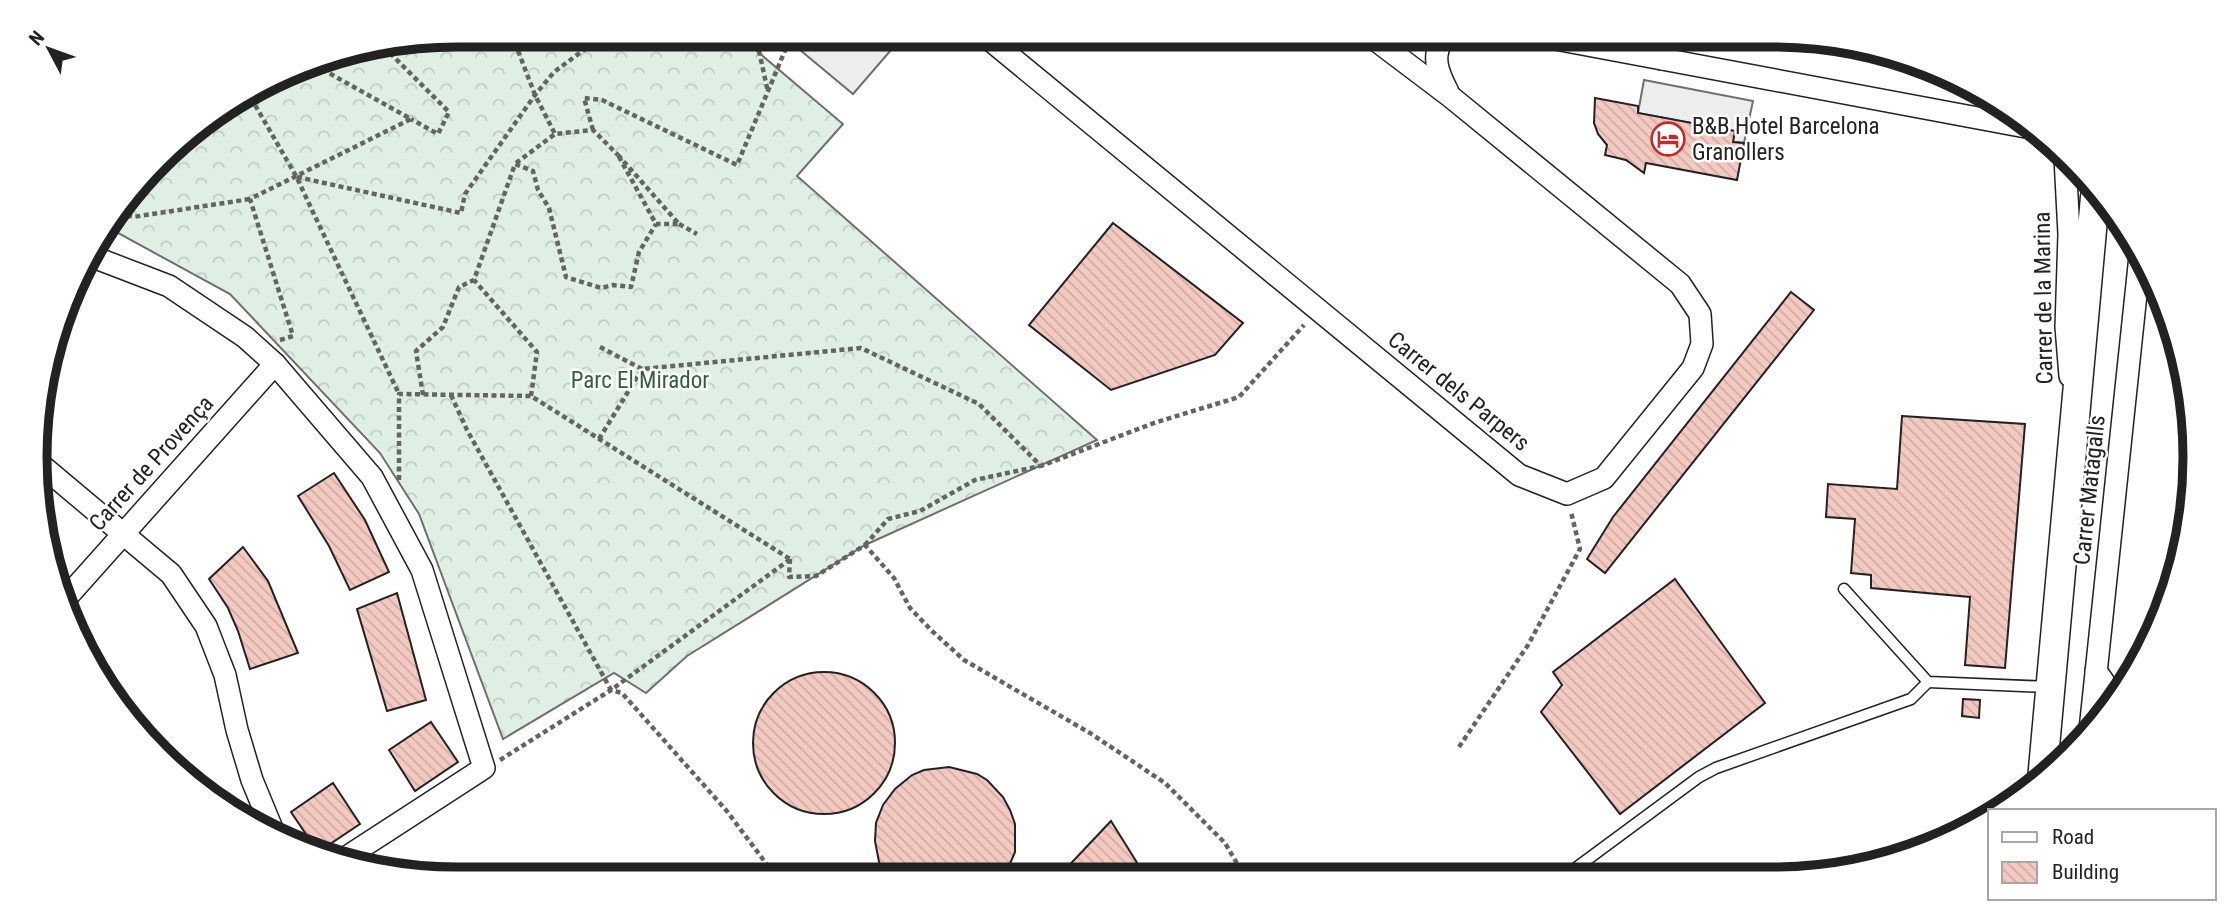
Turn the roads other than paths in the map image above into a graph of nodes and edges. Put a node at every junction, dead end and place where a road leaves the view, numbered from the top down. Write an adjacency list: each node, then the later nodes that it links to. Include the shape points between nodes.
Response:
1 (999, 47): 7 (street, Carrer dels Parpers, via 1519,475 1567,494 1604,478 1693,368 1702,344 1700,314 1680,285)
2 (1385, 47): 7 (street)
3 (1439, 47): 7 (street, via 1436,70)
4 (1598, 47): 6 (street)
5 (1663, 47): 6 (street)
6 (1662, 59): 8 (street)
7 (1451, 97)
8 (2012, 124)
9 (2067, 172): 14 (street, Carrer de la Marina, via 2066,327)
10 (2094, 204): 14 (street)
11 (99, 259): 13 (street, via 169,286 245,337)
12 (2138, 273): 19 (street, Carrer Matagalls)
13 (275, 364): 16 (street, Carrer de Provença); 26 (street, via 372,477 422,570 484,768)
14 (2074, 438): 21 (street)
15 (47, 470): 16 (street)
16 (123, 534): 18 (street, Carrer de Provença); 25 (street, via 171,574 206,626)
17 (1844, 589): 20 (lane)
18 (70, 593)
19 (2096, 671): 22 (street); 23 (street, Carrer Matagalls)
20 (1928, 682): 21 (lane); 27 (lane, via 1911,699 1716,768)
21 (2052, 688): 24 (street)
22 (2110, 691)
23 (2092, 714)
24 (2048, 760)
25 (269, 820)
26 (352, 853)
27 (1577, 867)

